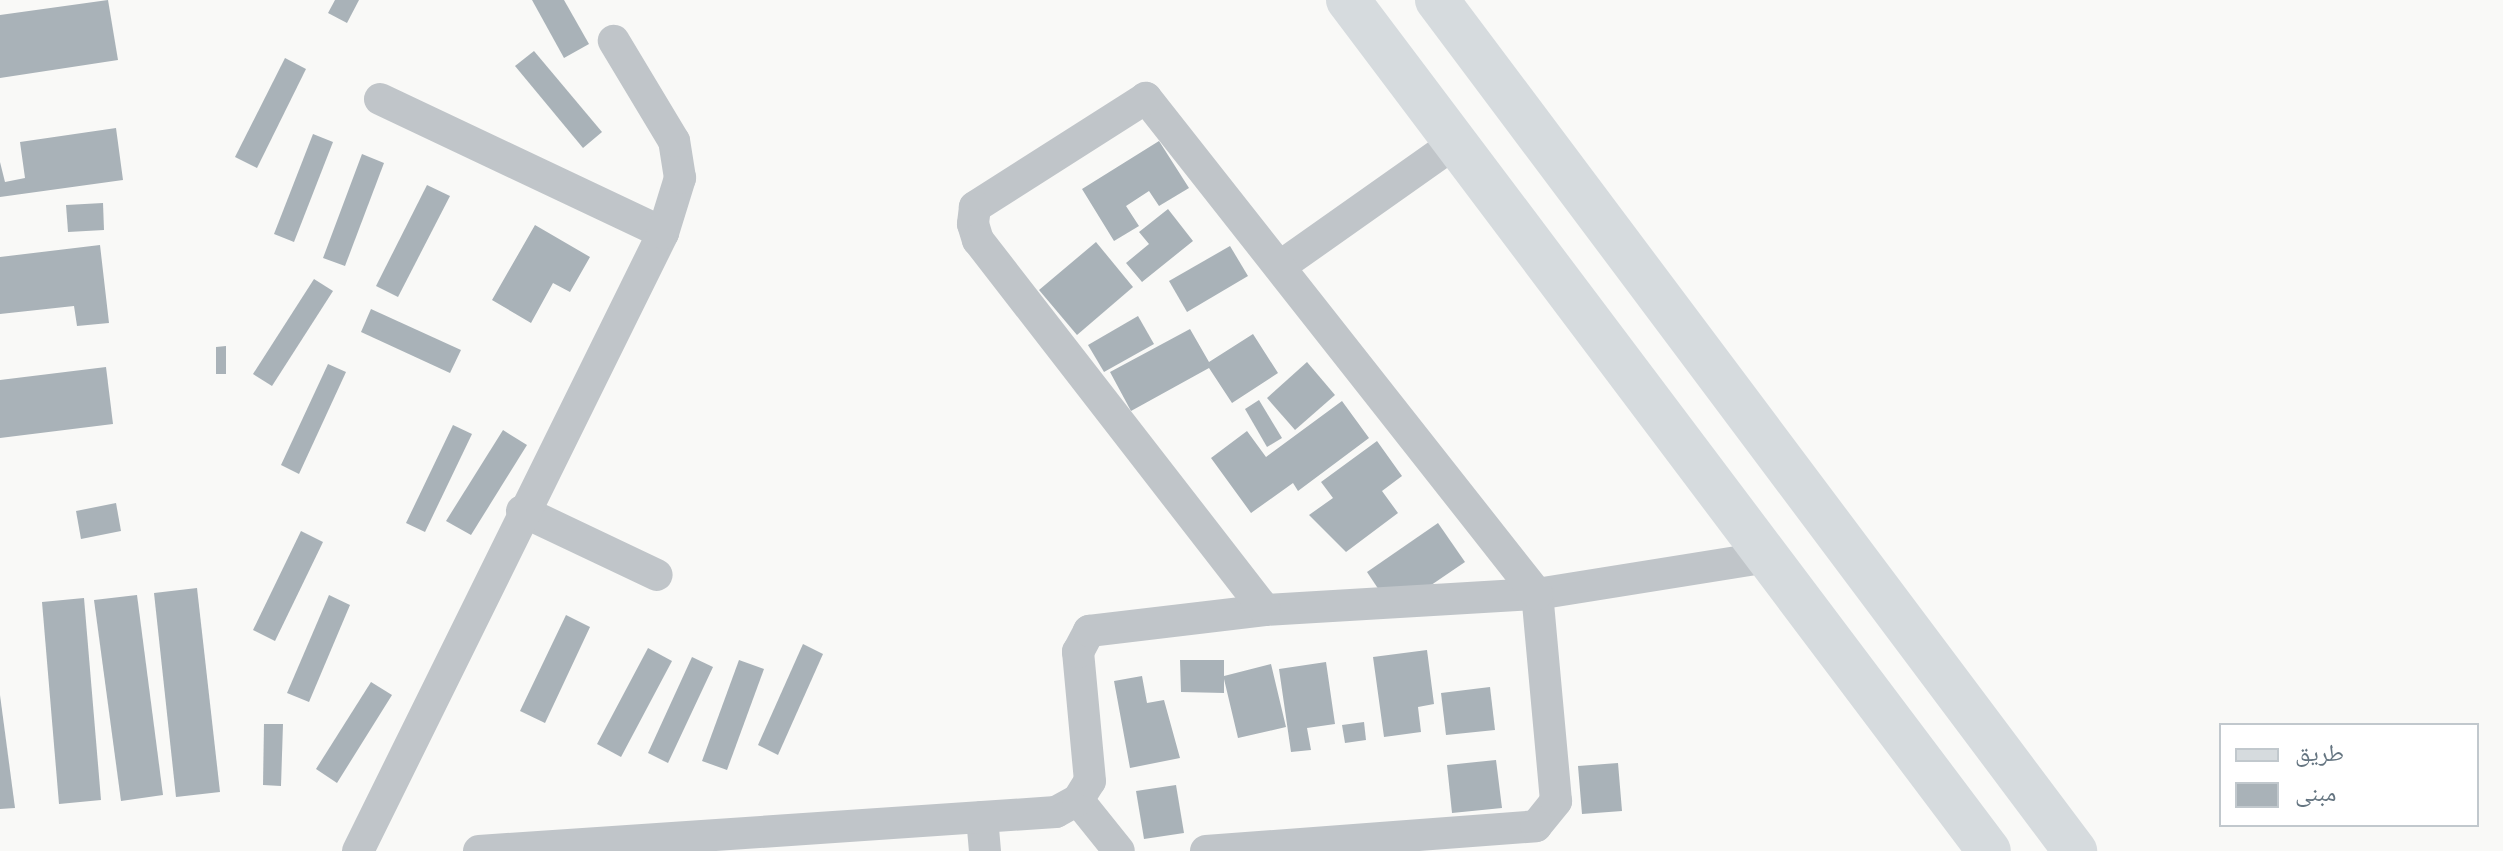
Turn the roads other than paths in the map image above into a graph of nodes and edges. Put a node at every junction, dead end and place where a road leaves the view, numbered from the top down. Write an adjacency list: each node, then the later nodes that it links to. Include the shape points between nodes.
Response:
1 (1348, 0): 5 (main road)
2 (1437, 0): 21 (main road)
3 (614, 41): 6 (street, via 674,141 680,178)
4 (380, 99): 6 (street)
5 (1455, 143): 7 (street); 9 (main road)
6 (663, 233): 8 (street)
7 (1282, 265): 11 (street); 12 (street, via 1146,98 975,207 978,240)
8 (522, 511): 10 (street); 15 (street)
9 (1768, 557): 11 (street); 20 (main road)
10 (657, 575)
11 (1537, 594): 12 (street); 19 (street, via 1556,801 1548,818 1536,826 1415,839)
12 (1265, 610): 13 (street, via 1089,631 1078,652 1090,781)
13 (1078, 800): 14 (street, via 1056,812); 18 (street)
14 (982, 817): 16 (street); 17 (street)
15 (358, 851)
16 (479, 851)
17 (985, 851)
18 (1119, 851)
19 (1206, 851)
20 (1989, 851)
21 (2075, 851)

